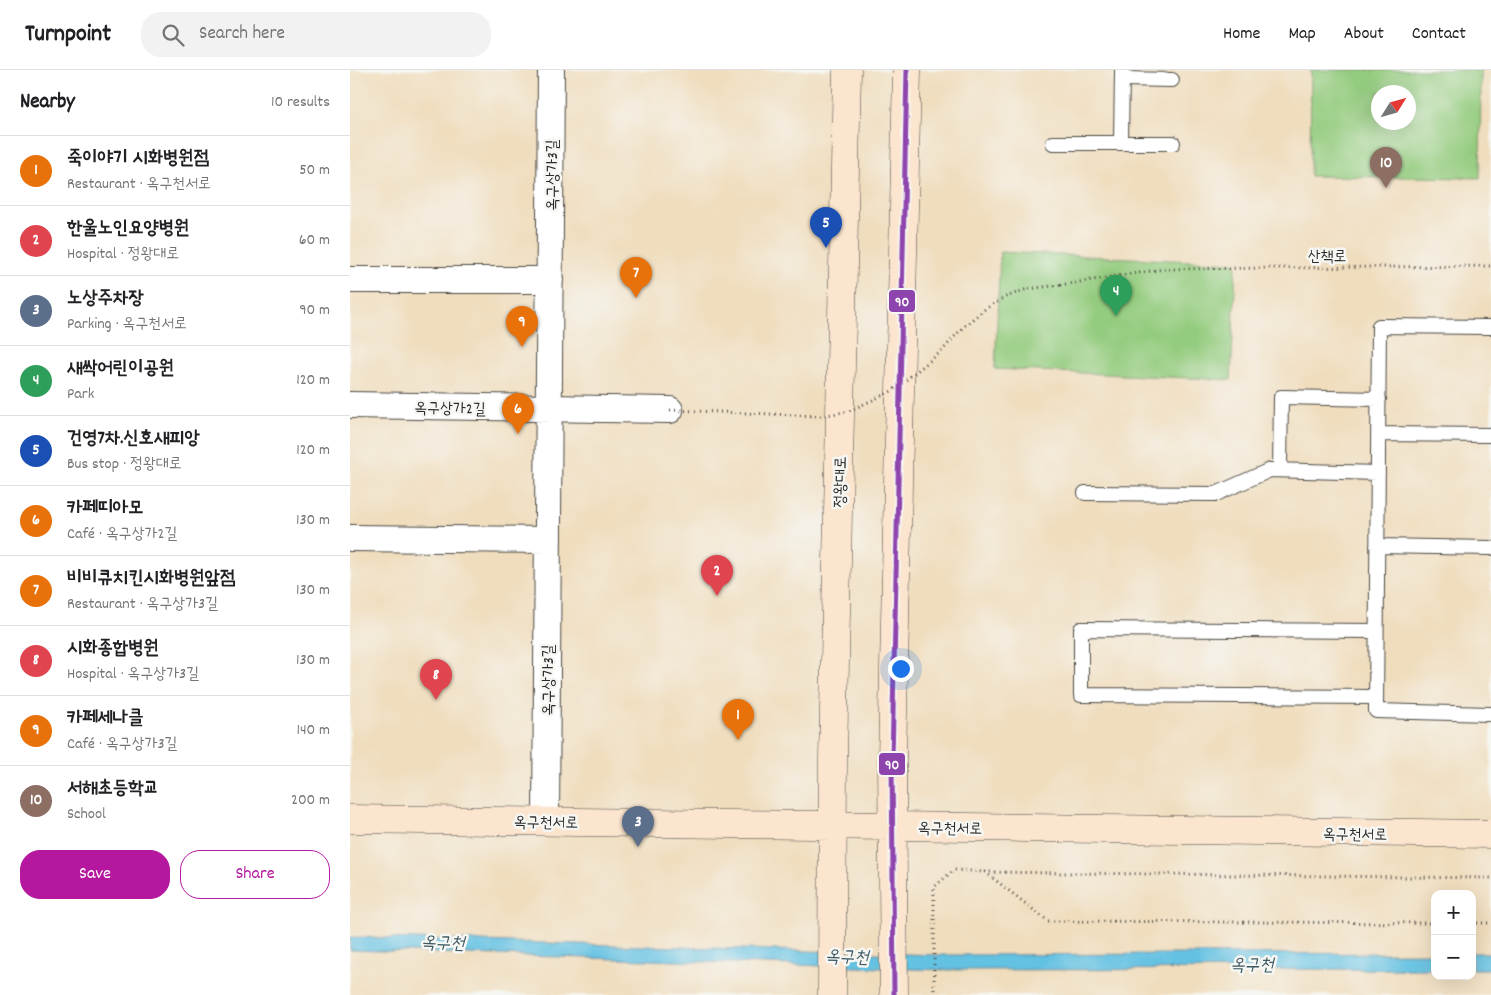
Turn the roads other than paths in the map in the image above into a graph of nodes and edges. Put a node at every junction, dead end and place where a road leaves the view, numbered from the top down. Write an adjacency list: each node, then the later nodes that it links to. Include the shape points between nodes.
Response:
1 (552, 70): 10 (street, 옥구상가3길)
2 (847, 70): 30 (street, 정왕대로)
3 (907, 70): 31 (street)
4 (1122, 74): 5 (lane); 7 (lane)
5 (1172, 80)
6 (1053, 143): 7 (lane)
7 (1121, 143): 8 (lane)
8 (1174, 143)
9 (350, 280): 10 (street)
10 (550, 280): 14 (street, 옥구상가3길)
11 (1491, 327): 12 (lane, via 1380,326)
12 (1379, 398): 16 (lane); 18 (lane, via 1281,397)
13 (350, 405): 14 (street, 옥구상가2길)
14 (549, 408): 15 (street, 옥구상가2길); 22 (street, 옥구상가3길)
15 (670, 410)
16 (1378, 434): 17 (lane); 19 (lane)
17 (1491, 435)
18 (1280, 470): 19 (lane); 20 (lane, via 1270,470 1216,494)
19 (1378, 473): 23 (lane)
20 (1085, 493)
21 (350, 538): 22 (street)
22 (548, 540): 29 (street, 옥구상가3길)
23 (1377, 546): 24 (lane); 25 (lane)
24 (1491, 548)
25 (1376, 631): 26 (lane); 26 (lane, via 1082,629 1081,695)
26 (1376, 697): 27 (lane, via 1376,711)
27 (1491, 714)
28 (350, 819): 29 (street, 옥구천서로)
29 (546, 821): 30 (street, 옥구천서로)
30 (833, 826): 31 (street, 옥구천서로); 33 (street, 정왕대로)
31 (893, 826): 32 (street, 옥구천서로); 34 (street)
32 (1491, 834)
33 (832, 995)
34 (894, 995)

